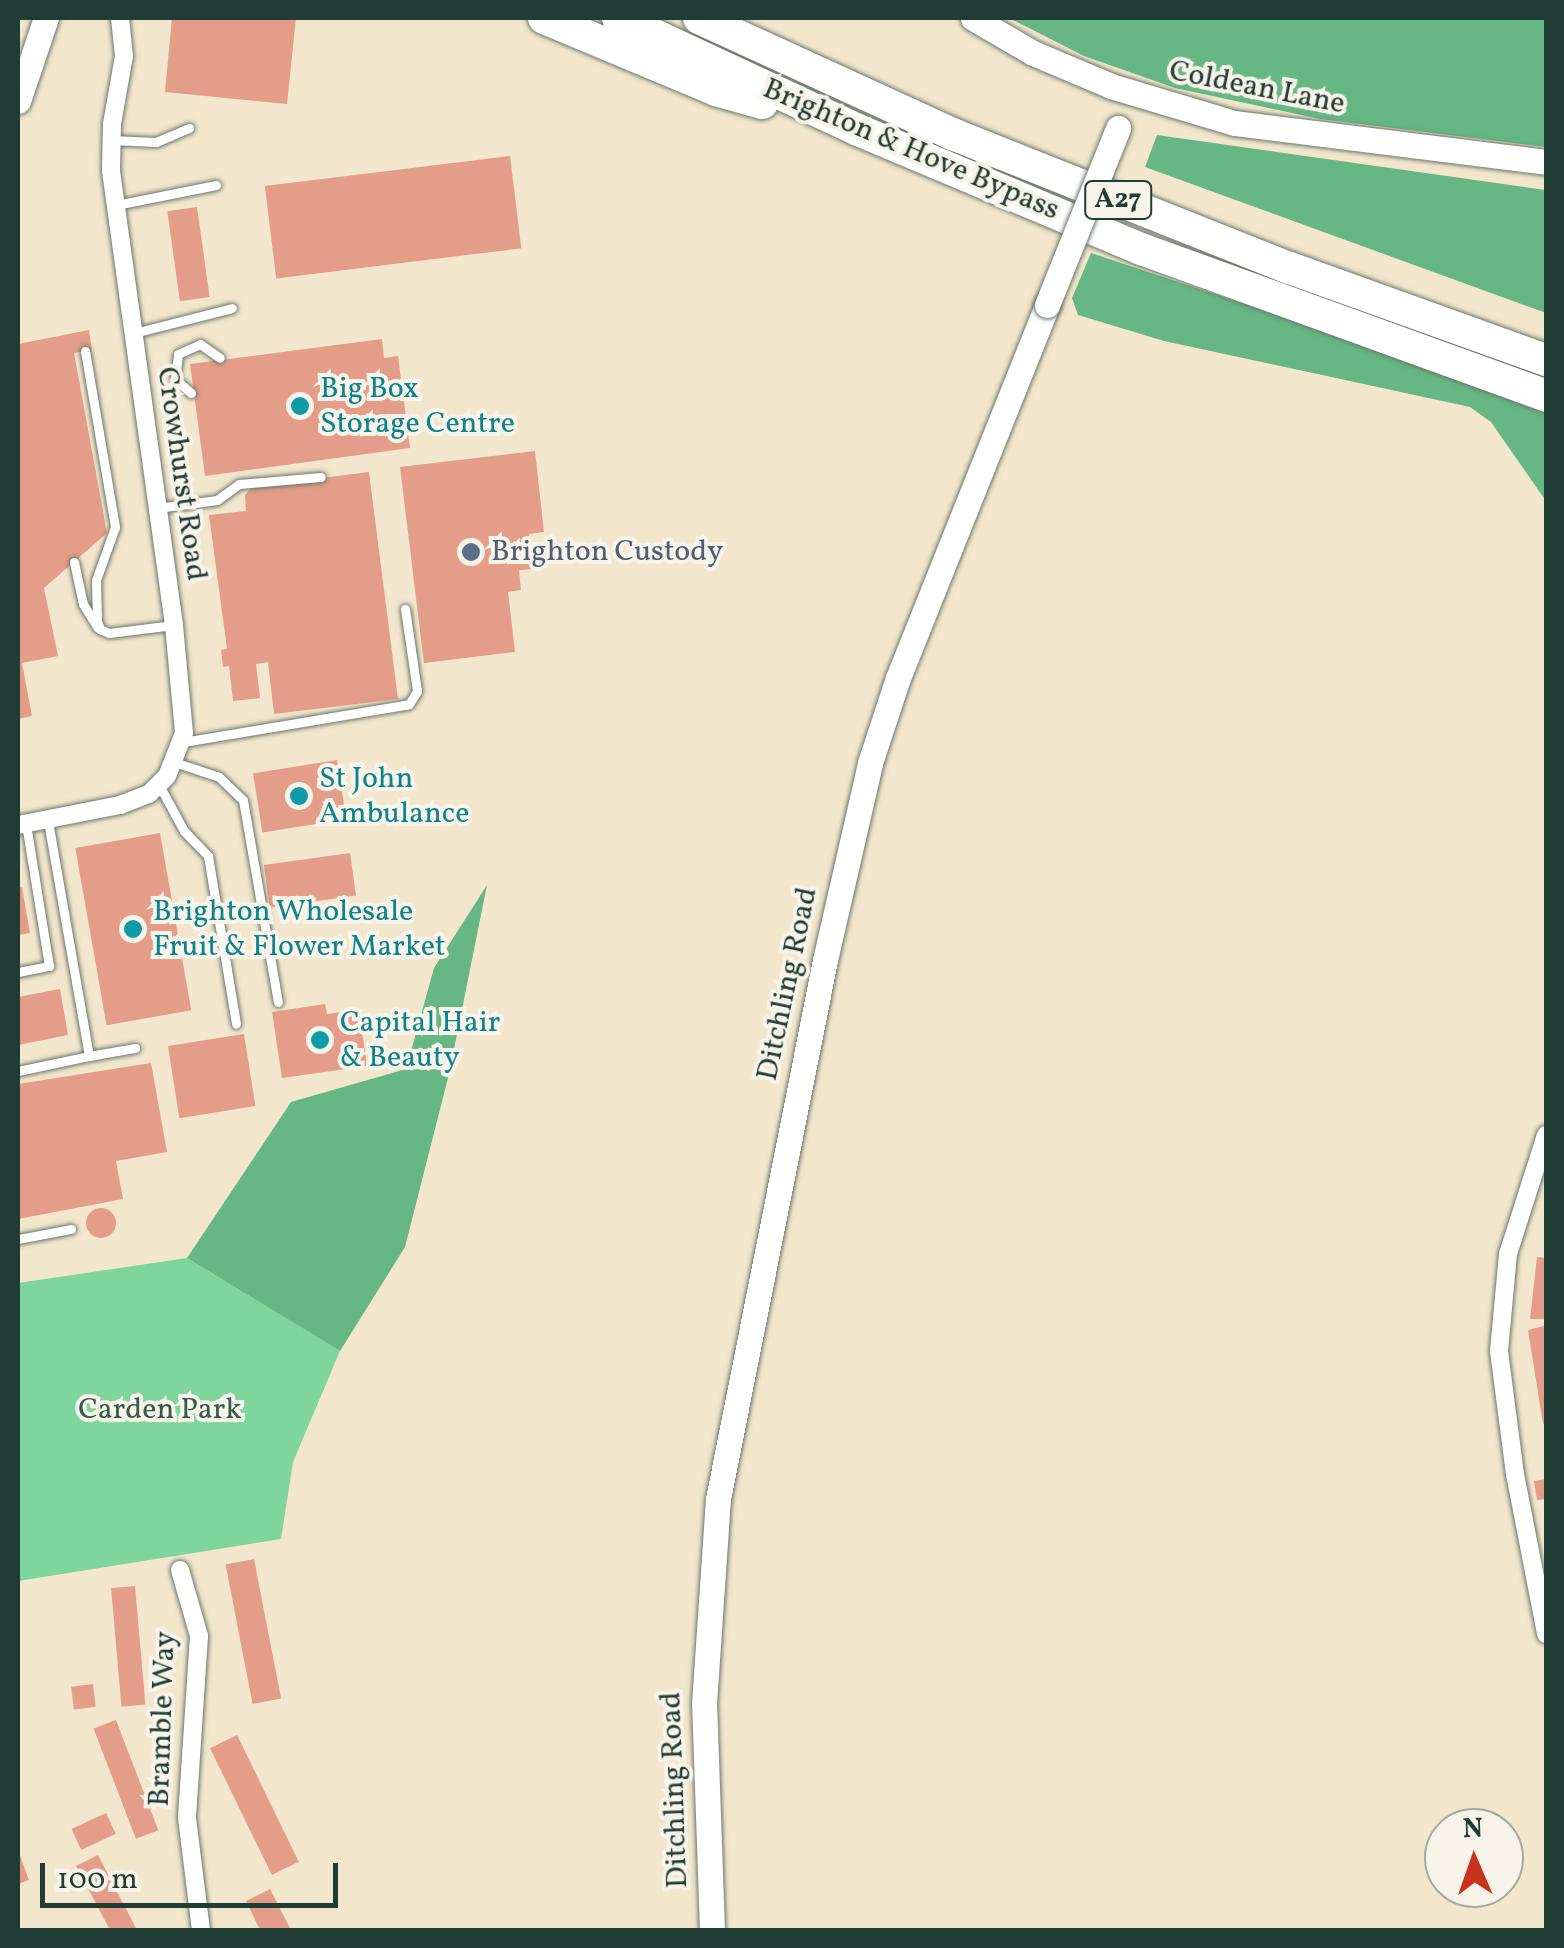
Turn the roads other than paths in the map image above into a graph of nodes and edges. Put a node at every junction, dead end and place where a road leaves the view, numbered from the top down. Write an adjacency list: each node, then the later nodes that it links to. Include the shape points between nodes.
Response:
1 (46, 18): 8 (street)
2 (120, 18): 11 (street, Crowhurst Road, via 124,56)
3 (544, 18): 10 (highway, via 716,90)
4 (618, 18): 10 (highway, Brighton & Hove Bypass / A27)
5 (699, 18): 19 (highway, Brighton & Hove Bypass / A27, via 954,134 1290,268)
6 (973, 18): 7 (street, Coldean Lane, via 1032,52)
7 (1129, 93): 12 (street, Coldean Lane, via 1294,134); 45 (street, Ditchling Road, bridge, via 898,678 856,816 718,1499 704,1704)
8 (18, 100)
9 (189, 128): 11 (lane, via 156,142)
10 (858, 130): 21 (highway, Brighton & Hove Bypass / A27, via 1142,249)
11 (111, 140): 14 (street, Crowhurst Road)
12 (1546, 162)
13 (216, 186): 14 (lane)
14 (116, 205): 16 (street, Crowhurst Road)
15 (232, 308): 16 (lane)
16 (134, 333): 23 (street, Crowhurst Road)
17 (85, 351): 27 (lane, via 114,528 96,580)
18 (220, 358): 20 (lane, via 200,344 178,354 175,379)
19 (1546, 360)
20 (192, 393)
21 (1546, 396)
22 (321, 477): 23 (lane, via 239,484 217,500)
23 (158, 508): 26 (street, Crowhurst Road)
24 (74, 562): 27 (lane, via 82,604)
25 (405, 609): 28 (lane, via 417,691 409,704)
26 (174, 625): 27 (lane, via 121,633); 28 (street, Crowhurst Road)
27 (100, 629)
28 (183, 742): 29 (street, Crowhurst Road)
29 (174, 762): 30 (street, Crowhurst Road); 34 (lane, via 219,777 243,800)
30 (159, 785): 31 (street, via 120,805); 35 (lane, via 184,831 208,856)
31 (48, 820): 32 (street); 37 (lane)
32 (22, 824): 33 (lane, via 49,966)
33 (18, 972)
34 (278, 1002)
35 (236, 1024)
36 (135, 1048): 37 (lane)
37 (89, 1056): 38 (lane)
38 (18, 1071)
39 (1546, 1135): 43 (street, via 1515,1222 1499,1351)
40 (71, 1229): 41 (lane)
41 (18, 1240)
42 (180, 1570): 44 (street, Bramble Way, via 199,1636 187,1818)
43 (1546, 1634)
44 (201, 1930)
45 (712, 1930)

